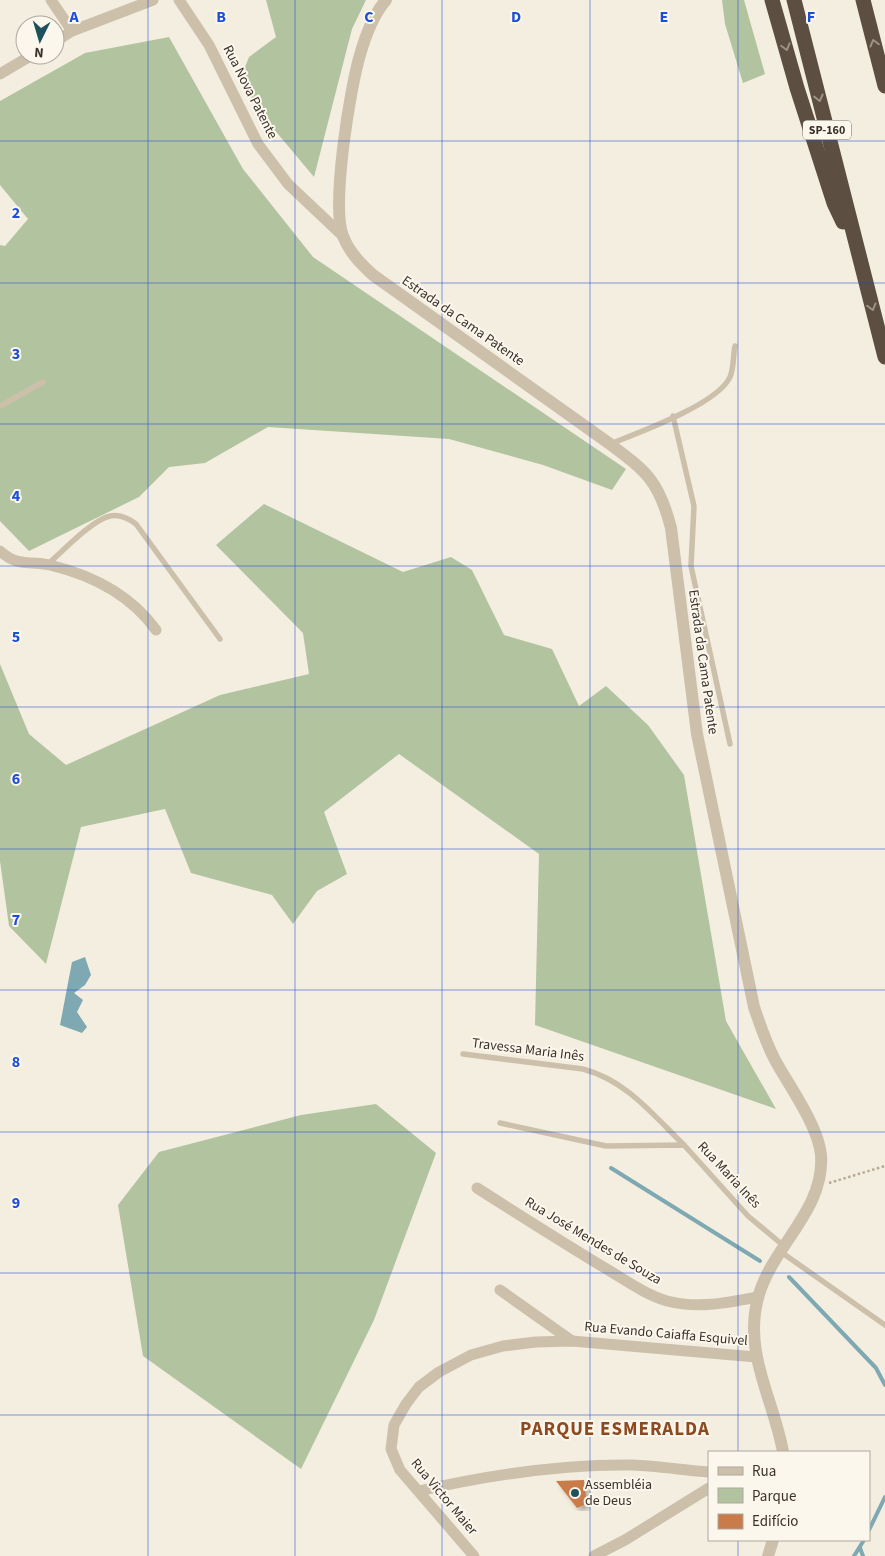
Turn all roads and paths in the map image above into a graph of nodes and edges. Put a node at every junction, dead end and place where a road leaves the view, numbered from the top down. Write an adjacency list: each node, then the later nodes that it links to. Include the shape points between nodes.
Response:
1 (50, 0): 8 (street)
2 (154, 0): 8 (street)
3 (179, 0): 13 (street, Rua Nova Patente, via 209,45 258,144 288,184)
4 (386, 0): 13 (street, Estrada da Cama Patente, via 370,28 354,81 338,208)
5 (772, 0): 14 (highway, one-way to 14, via 834,203)
6 (794, 0): 14 (highway, SP-160, one-way to 14)
7 (863, 0): 12 (highway, one-way to 7)
8 (72, 31): 9 (street)
9 (65, 36)
10 (15, 65): 11 (street)
11 (0, 74)
12 (885, 86)
13 (343, 236): 20 (street, Estrada da Cama Patente, via 357,261 373,275)
14 (860, 260): 16 (highway, SP-160, one-way to 16)
15 (735, 346): 19 (lane, via 730,377 718,392)
16 (885, 357)
17 (43, 382): 18 (lane)
18 (0, 406)
19 (673, 416): 20 (lane); 25 (lane, via 694,506 691,566)
20 (610, 444): 30 (street, Estrada da Cama Patente, via 648,476 664,501 671,528 697,734 754,1007 768,1047 818,1142 821,1161)
21 (0, 551): 22 (street, via 16,562)
22 (48, 564): 23 (street, via 84,577 131,601); 24 (lane, via 99,521 110,516 128,518 136,524)
23 (156, 630)
24 (220, 639)
25 (730, 744)
26 (462, 1054): 28 (lane, Travessa Maria Inês, via 601,1074 630,1093)
27 (500, 1123): 28 (lane, Rua Maria Inês, via 606,1146)
28 (684, 1145): 32 (lane, Rua Maria Inês, via 748,1216)
29 (885, 1166): 30 (path, via 829,1183)
30 (819, 1181): 32 (street, Estrada da Cama Patente, via 811,1202)
31 (477, 1188): 34 (street, Rua José Mendes de Souza, via 620,1277 666,1301 716,1305)
32 (783, 1249): 34 (street, Estrada da Cama Patente); 35 (lane, Rua Maria Inês)
33 (500, 1290): 36 (street, Rua Evando Caiaffa Esquivel)
34 (758, 1297): 37 (street, Estrada da Cama Patente, via 754,1320)
35 (885, 1325)
36 (572, 1341): 37 (street, Rua Evando Caiaffa Esquivel); 41 (street, Rua Victor Maier, via 503,1346 471,1355 438,1372 419,1387 394,1425 391,1449 400,1470)
37 (756, 1357): 38 (street, Estrada da Cama Patente)
38 (783, 1451)
39 (708, 1472): 41 (street, via 633,1465 574,1467 517,1472)
40 (708, 1489): 44 (street)
41 (420, 1491): 43 (street, Rua Victor Maier)
42 (773, 1541): 45 (street)
43 (474, 1556)
44 (594, 1556)
45 (768, 1556)

